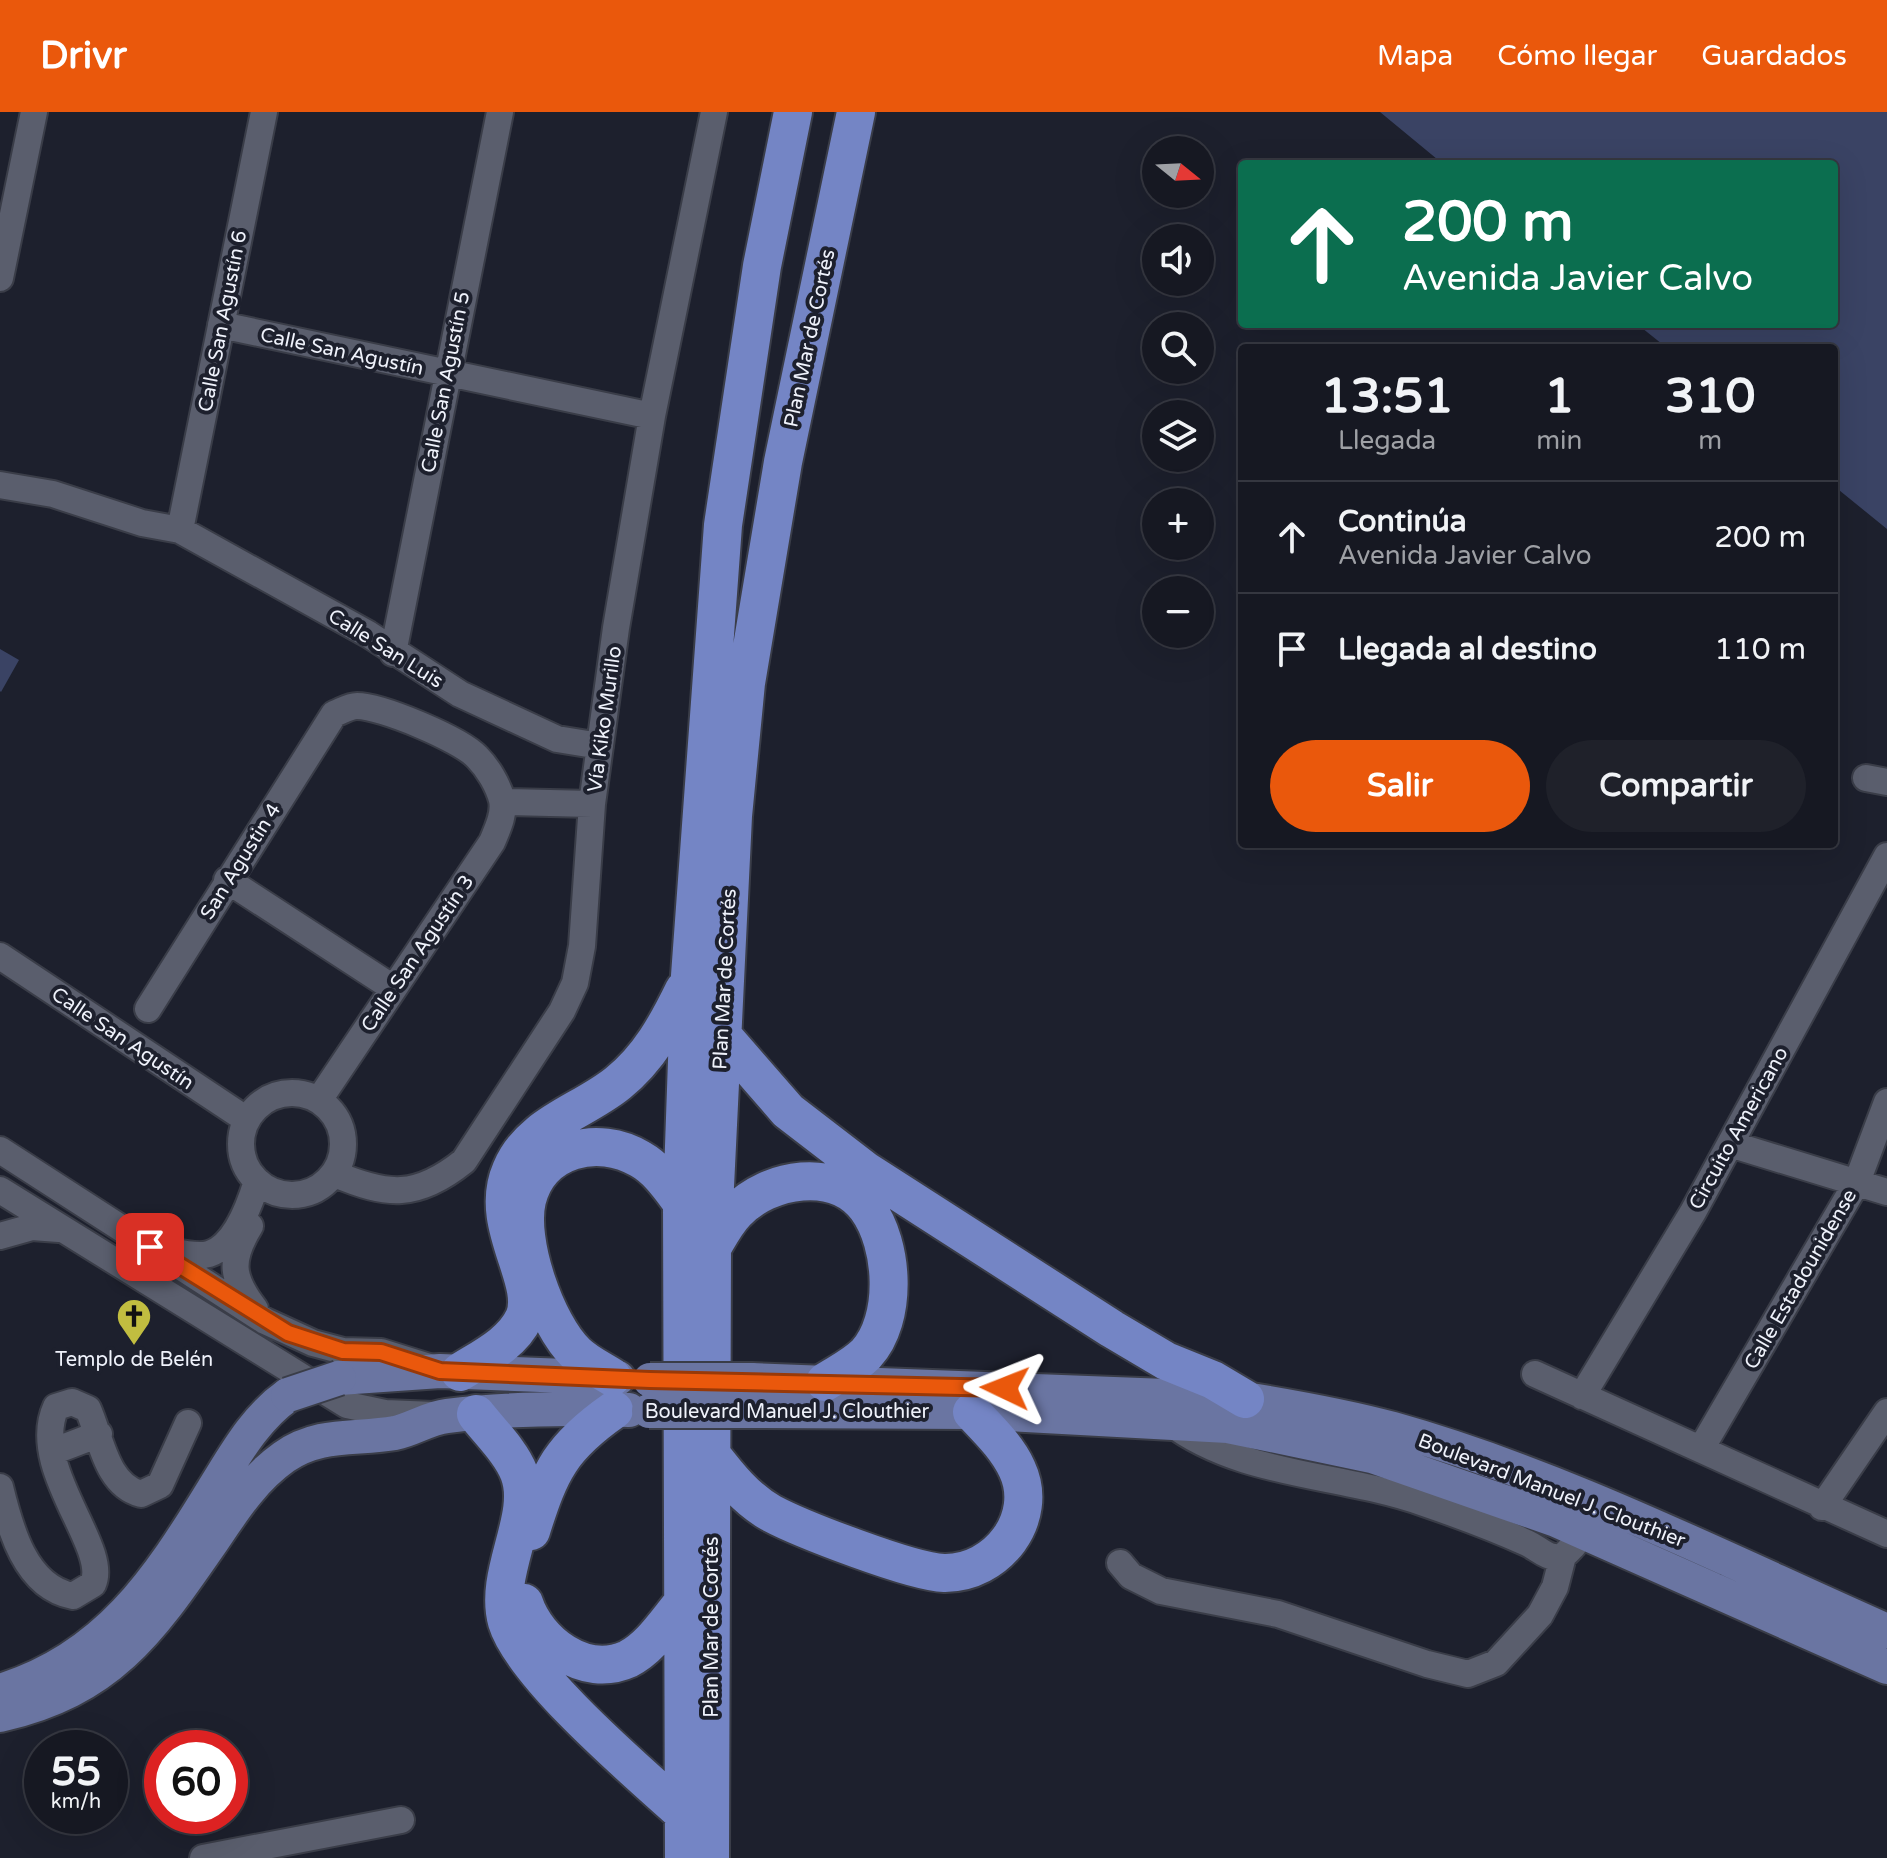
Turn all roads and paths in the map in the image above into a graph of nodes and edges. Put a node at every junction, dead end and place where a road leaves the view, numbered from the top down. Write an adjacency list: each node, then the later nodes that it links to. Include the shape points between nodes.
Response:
1 (34, 112): 7 (street)
2 (264, 112): 8 (street, Calle San Agustín 6)
3 (500, 112): 9 (street, Calle San Agustín 5)
4 (714, 112): 10 (street, Vía Kiko Murillo)
5 (793, 112): 20 (highway, Plan Mar de Cortés, via 762,266 723,525)
6 (856, 112): 23 (highway, Plan Mar de Cortés, via 783,462 746,683)
7 (0, 278)
8 (221, 325): 9 (street, Calle San Agustín); 12 (street, Calle San Agustín 6)
9 (447, 373): 10 (street, Calle San Agustín); 13 (street, Calle San Agustín 5)
10 (652, 416): 14 (street, Vía Kiko Murillo)
11 (0, 485): 12 (street, Calle San Luis, via 53,494)
12 (180, 530): 13 (street, Calle San Luis)
13 (393, 653): 14 (street, Calle San Luis, via 460,694 557,739)
14 (600, 746): 16 (street, Vía Kiko Murillo)
15 (503, 802): 16 (street); 18 (street, San Agustin 4, via 476,755 447,736 359,706 334,714); 21 (street, Calle San Agustín 3, via 492,842)
16 (592, 804): 29 (street, Vía Kiko Murillo, via 575,983 464,1161 423,1187 396,1191 380,1192)
17 (1887, 856): 27 (street, Circuito Americano)
18 (227, 880): 21 (street); 22 (street, San Agustin 4)
19 (0, 956): 26 (street, Calle San Agustín)
20 (690, 976): 34 (highway, Plan Mar de Cortés); 40 (highway, via 668,1022 641,1060 618,1083 545,1128 511,1169 503,1203 524,1319 503,1345)
21 (393, 988): 24 (street, Calle San Agustín 3)
22 (148, 1009)
23 (721, 1034): 38 (highway, Plan Mar de Cortés); 46 (highway, via 788,1111 866,1171 1112,1329)
24 (319, 1100): 26 (street, via 287,1092 257,1106); 29 (street, via 332,1111 342,1134 342,1159)
25 (1887, 1102): 30 (street, Calle Estadounidense)
26 (247, 1120): 31 (street, via 242,1152)
27 (1730, 1144): 30 (street); 45 (street, Circuito Americano)
28 (0, 1150): 37 (street)
29 (335, 1174): 31 (street, via 313,1191 285,1195)
30 (1857, 1182): 33 (street); 52 (street, Calle Estadounidense)
31 (264, 1186): 37 (street, via 231,1236 214,1251 200,1255); 39 (street, via 235,1261 236,1282)
32 (0, 1190): 35 (street)
33 (1887, 1192)
34 (682, 1203): 43 (highway, via 643,1160 599,1145 558,1157 532,1186 526,1238 549,1310 577,1354); 60 (highway, Plan Mar de Cortés)
35 (62, 1229): 36 (street, via 32,1227); 49 (street, via 347,1405 385,1413)
36 (0, 1236)
37 (150, 1247): 39 (street)
38 (712, 1248): 42 (highway, via 735,1212 760,1191 789,1182 841,1187 868,1209 887,1271 884,1316 867,1352); 54 (highway, Plan Mar de Cortés)
39 (265, 1321): 40 (street, via 313,1343 381,1352)
40 (450, 1372): 43 (main road, Boulevard Manuel J. Clouthier); 63 (main road, Boulevard Manuel J. Clouthier, bridge, via 339,1378 288,1395 250,1431 134,1606 65,1665)
41 (1535, 1374): 45 (street)
42 (825, 1382): 44 (main road, Boulevard Manuel J. Clouthier); 46 (main road, Boulevard Manuel J. Clouthier)
43 (631, 1394): 44 (main road, Boulevard Manuel J. Clouthier, bridge); 49 (main road, Boulevard Manuel J. Clouthier, via 568,1408); 60 (highway, via 563,1453 549,1478 522,1559 521,1594 530,1620 555,1648 588,1662 610,1664 645,1647)
44 (750, 1395): 47 (main road, Boulevard Manuel J. Clouthier)
45 (1582, 1396): 52 (street)
46 (1245, 1399): 61 (main road, Boulevard Manuel J. Clouthier, via 1393,1429 1472,1455 1617,1512)
47 (972, 1412): 54 (highway, via 1009,1454 1022,1484 1024,1507 1001,1550 983,1564 957,1572 898,1562 771,1513 734,1484); 58 (main road, Boulevard Manuel J. Clouthier, via 1228,1426 1372,1456 1455,1482)
48 (1887, 1412): 56 (street)
49 (460, 1415): 64 (main road, Boulevard Manuel J. Clouthier, via 395,1433 332,1437 287,1455 244,1495 147,1629 110,1666 76,1690); 65 (highway, via 515,1464 522,1489 505,1586 504,1608 512,1636 535,1669)
50 (188, 1423): 51 (street, via 160,1485 141,1494 130,1492 113,1473)
51 (99, 1434): 53 (street); 53 (street, via 88,1409 63,1403 50,1418)
52 (1701, 1449): 56 (street)
53 (52, 1452): 55 (street, via 64,1496 97,1567 86,1591 64,1594 29,1566)
54 (711, 1454): 69 (highway, Plan Mar de Cortés)
55 (0, 1487)
56 (1822, 1507): 57 (street)
57 (1887, 1534)
58 (1575, 1545): 59 (street, via 1540,1615 1496,1663 1468,1674 1278,1614 1161,1591 1131,1576); 62 (main road, Boulevard Manuel J. Clouthier)
59 (1120, 1563)
60 (681, 1605): 65 (highway, Plan Mar de Cortés)
61 (1887, 1631)
62 (1887, 1667)
63 (10, 1682)
64 (0, 1715)
65 (683, 1813): 68 (highway, Plan Mar de Cortés)
66 (401, 1820): 67 (street)
67 (203, 1858)
68 (684, 1858)
69 (710, 1858)

